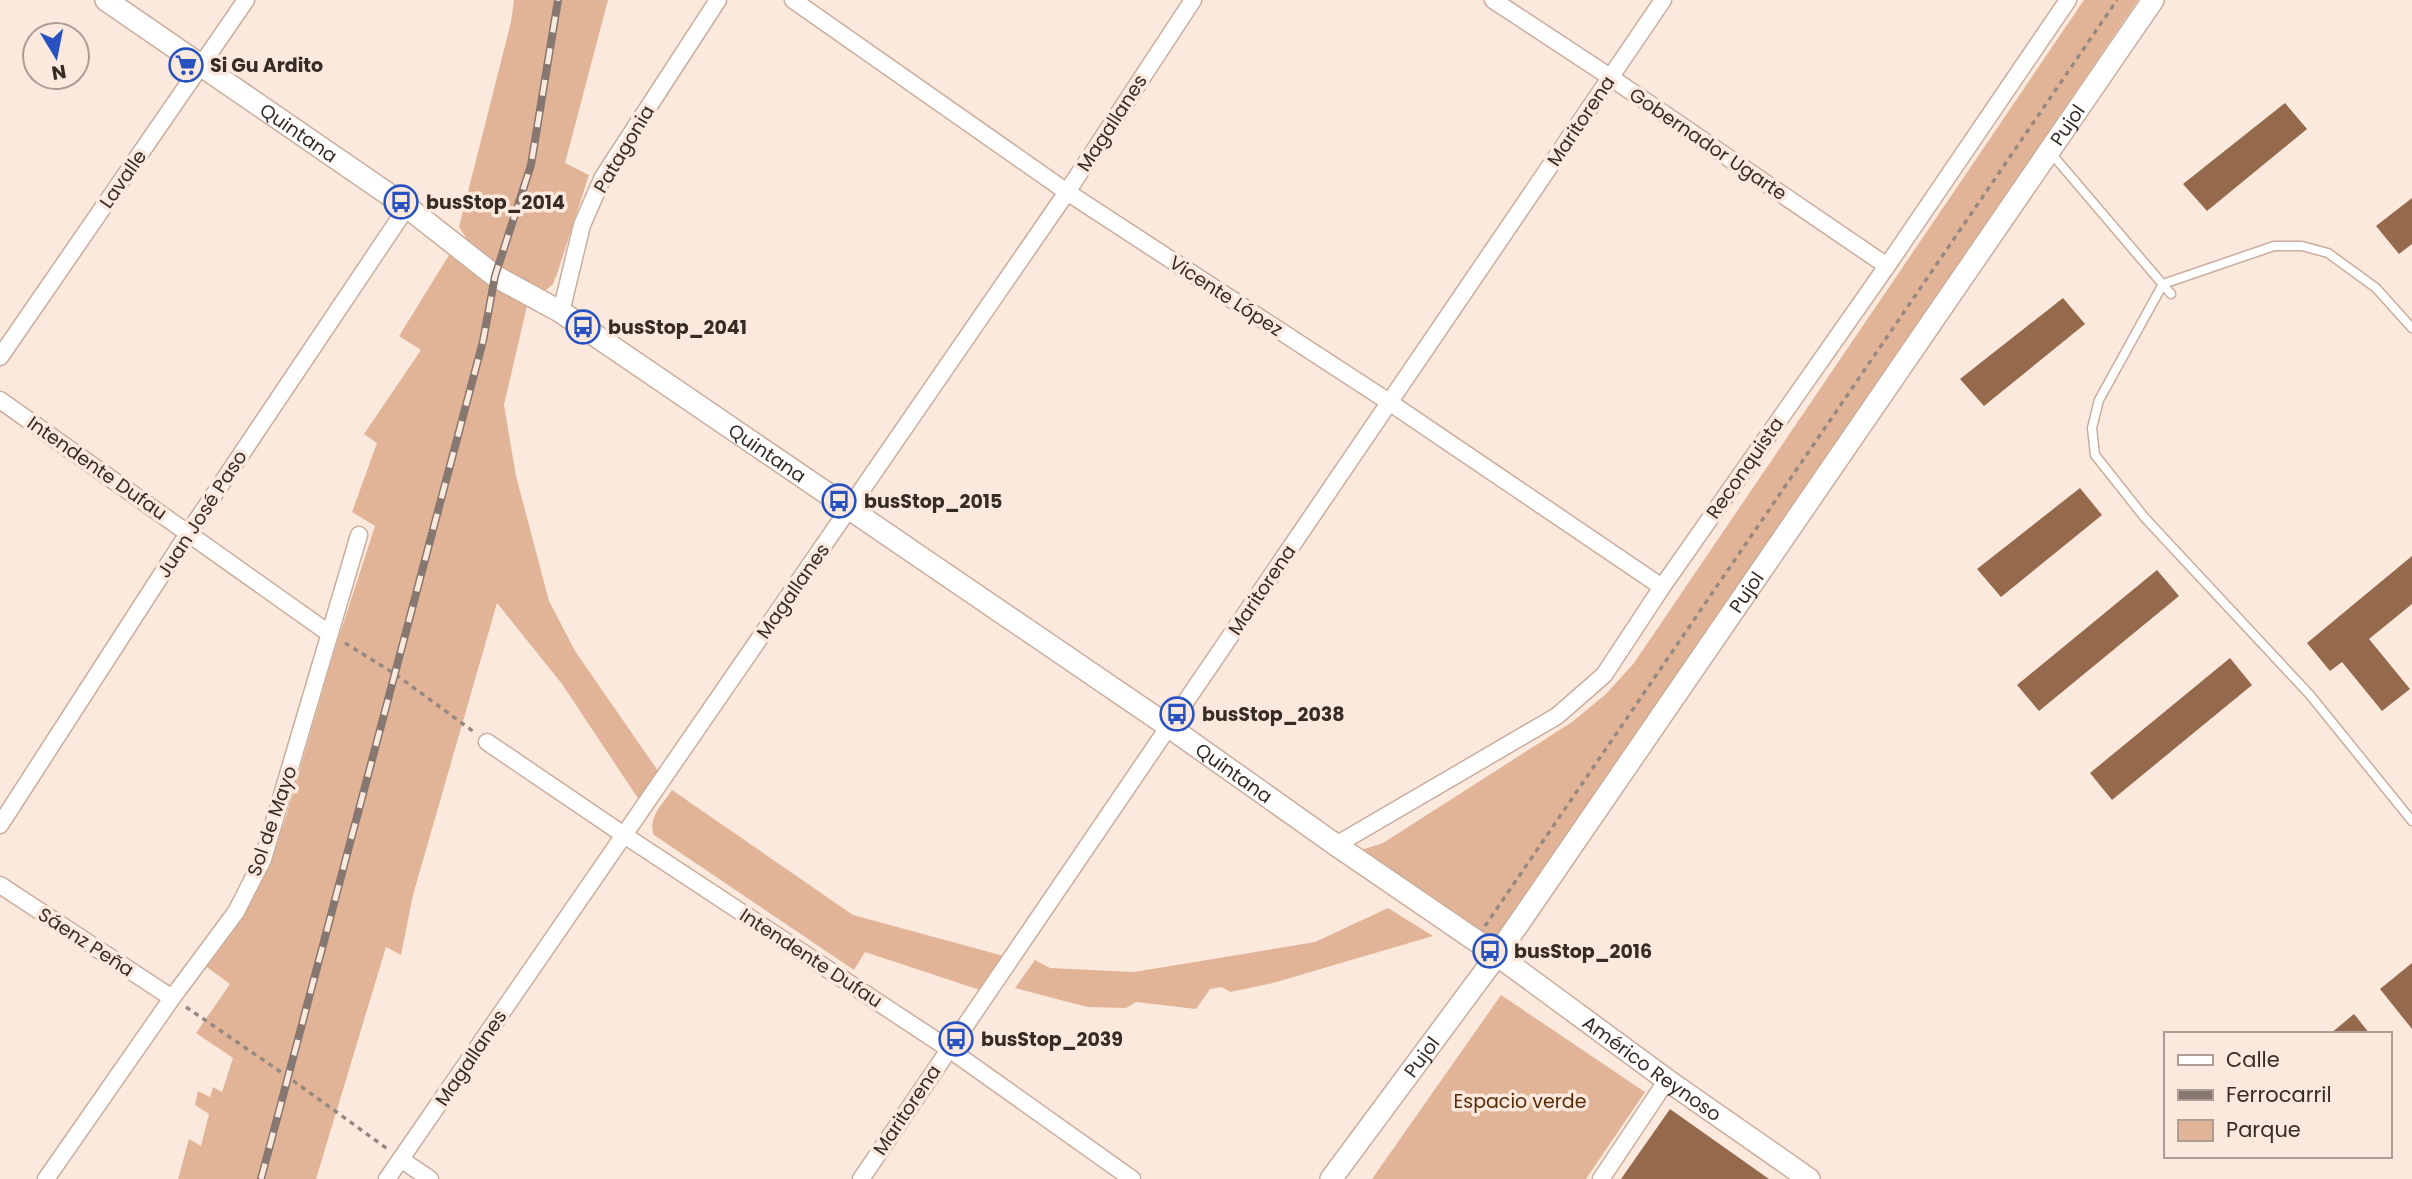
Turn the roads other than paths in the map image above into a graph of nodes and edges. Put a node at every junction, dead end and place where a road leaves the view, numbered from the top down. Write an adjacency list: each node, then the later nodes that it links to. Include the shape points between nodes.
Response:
1 (106, 0): 10 (street, Quintana)
2 (246, 0): 10 (street, Lavalle)
3 (719, 0): 18 (street, Patagonia, via 603,177 582,225)
4 (793, 0): 13 (street, Vicente López)
5 (1193, 0): 13 (street, Magallanes)
6 (1493, 0): 11 (street, Gobernador Ugarte)
7 (1663, 0): 11 (street, Maritorena)
8 (2068, 0): 15 (street, Reconquista)
9 (2153, 0): 12 (street, Pujol)
10 (201, 65): 14 (street, Quintana); 20 (street, Lavalle)
11 (1610, 77): 15 (street, Gobernador Ugarte); 22 (street, Maritorena)
12 (2050, 152): 16 (lane); 35 (street, Pujol)
13 (1067, 192): 22 (street, Vicente López); 23 (street, Magallanes)
14 (408, 206): 18 (street, Quintana, via 495,276); 24 (street, Juan José Paso)
15 (1887, 266): 26 (street, Reconquista)
16 (2163, 284): 17 (lane); 19 (lane, via 2274,246 2302,246 2328,253 2376,288); 30 (lane, via 2099,400 2092,428 2095,455 2145,518 2310,695)
17 (2171, 294)
18 (561, 312): 23 (street, Quintana)
19 (2412, 328)
20 (0, 357)
21 (0, 400): 24 (street, Intendente Dufau)
22 (1389, 402): 26 (street, Vicente López); 28 (street, Maritorena)
23 (850, 509): 28 (street, Quintana); 32 (street, Magallanes)
24 (190, 532): 27 (street, Intendente Dufau); 31 (street, Juan José Paso)
25 (359, 535): 27 (street, Sol de Mayo)
26 (1662, 587): 33 (street, Reconquista, via 1604,676 1557,716)
27 (330, 634): 36 (street, Sol de Mayo, via 262,859 236,912)
28 (1168, 726): 33 (street, Quintana); 37 (street, Maritorena)
29 (487, 742): 32 (street, Intendente Dufau)
30 (2412, 821)
31 (0, 825)
32 (624, 835): 37 (street, Intendente Dufau); 39 (street, Magallanes)
33 (1336, 845): 35 (street, Quintana)
34 (0, 886): 36 (street, Sáenz Peña)
35 (1497, 955): 38 (street, Américo Reynoso); 45 (street, Pujol)
36 (172, 998): 40 (street, Sol de Mayo)
37 (949, 1049): 43 (street, Maritorena); 44 (street, Intendente Dufau)
38 (1667, 1080): 46 (street); 47 (street, Américo Reynoso)
39 (402, 1160): 41 (street, Magallanes); 42 (street)
40 (46, 1179)
41 (387, 1179)
42 (430, 1179)
43 (861, 1179)
44 (1132, 1179)
45 (1331, 1179)
46 (1601, 1179)
47 (1809, 1179)

